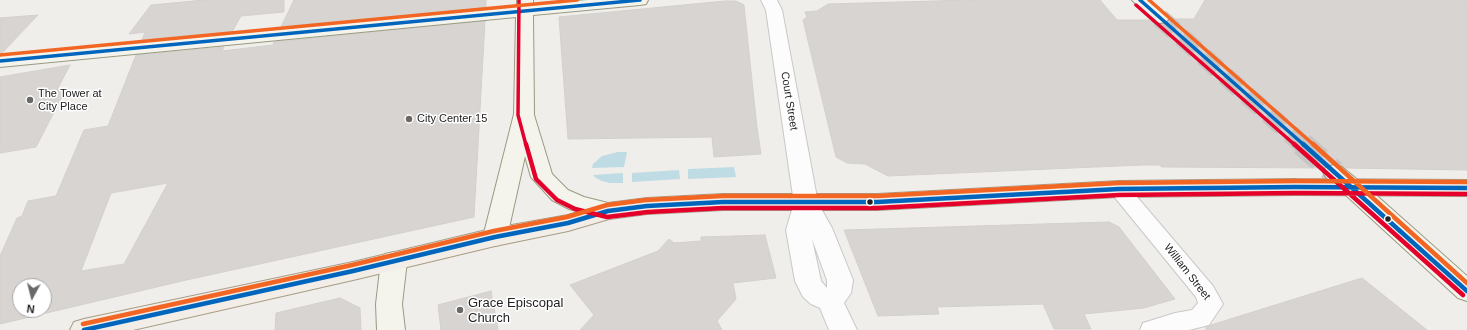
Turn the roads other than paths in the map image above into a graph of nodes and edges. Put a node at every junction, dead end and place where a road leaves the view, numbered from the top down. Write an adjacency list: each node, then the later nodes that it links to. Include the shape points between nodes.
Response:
1 (640, 0): 4 (main road)
2 (769, 0): 12 (street, Court Street, via 774,10)
3 (1140, 0): 5 (main road)
4 (524, 5): 6 (main road); 7 (main road)
5 (1160, 18)
6 (0, 61)
7 (524, 114): 13 (main road, via 542,177 560,195 577,203); 14 (main road)
8 (1334, 172): 9 (main road)
9 (1352, 187): 10 (main road); 11 (main road); 16 (main road)
10 (1467, 188)
11 (1119, 189): 12 (main road, via 877,202); 17 (street, William Street, via 1209,298 1211,304 1200,318)
12 (806, 203): 13 (main road, via 723,202); 20 (street, via 798,230 808,281 812,290 820,297 830,300)
13 (608, 211): 14 (main road, via 568,223)
14 (495, 237): 15 (main road)
15 (394, 261): 18 (main road); 19 (main road, via 389,296)
16 (1467, 291)
17 (1164, 326)
18 (84, 330)
19 (391, 330)
20 (843, 330)

